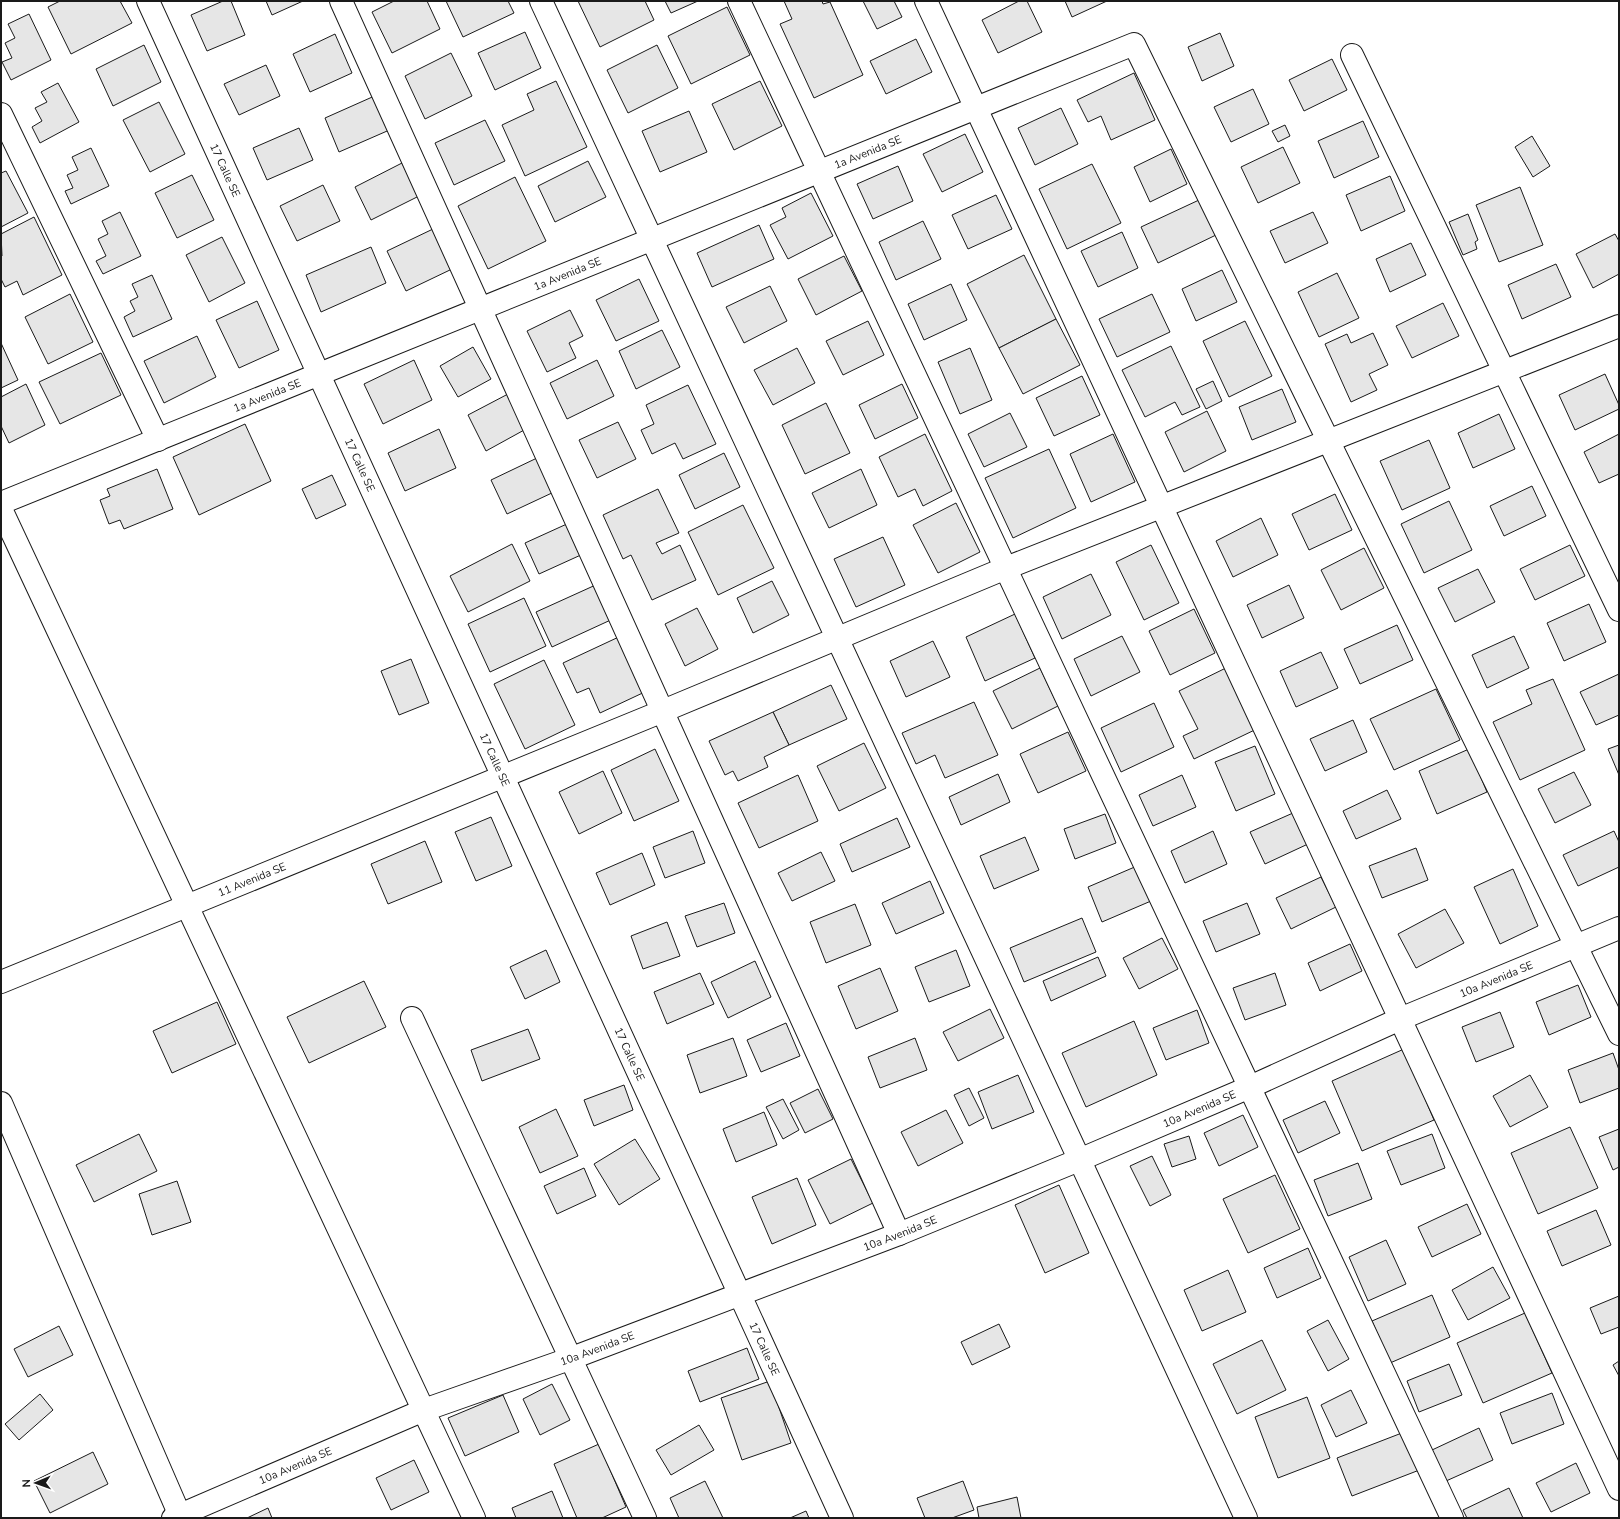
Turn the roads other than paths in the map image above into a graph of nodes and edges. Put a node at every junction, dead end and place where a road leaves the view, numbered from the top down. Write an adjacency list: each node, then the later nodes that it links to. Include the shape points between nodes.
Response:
1 (148, 1): 14 (street, 17 Calle SE)
2 (341, 1): 11 (street)
3 (541, 1): 10 (street)
4 (739, 1): 9 (street)
5 (926, 1): 7 (street)
6 (1352, 55): 13 (street)
7 (976, 108): 9 (street, 1a Avenida SE); 16 (street, 1a Avenida SE, via 1134,44); 18 (street)
8 (1, 114): 15 (street)
9 (819, 172): 10 (street, 1a Avenida SE); 20 (street)
10 (652, 239): 11 (street, 1a Avenida SE); 22 (street)
11 (480, 309): 14 (street, 1a Avenida SE); 23 (street)
12 (1619, 326): 13 (street, 11 Avenida SE)
13 (1504, 371): 16 (street, 11 Avenida SE); 21 (street)
14 (318, 375): 15 (street, 1a Avenida SE); 24 (street, 17 Calle SE)
15 (158, 440): 17 (street, 1a Avenida SE)
16 (1328, 440): 18 (street, 11 Avenida SE); 27 (street)
17 (1, 503)
18 (1162, 506): 20 (street, 11 Avenida SE); 30 (street)
19 (1, 509): 25 (street)
20 (1006, 568): 22 (street, 11 Avenida SE); 32 (street)
21 (1619, 610)
22 (838, 638): 23 (street, 11 Avenida SE); 34 (street)
23 (663, 711): 24 (street, 11 Avenida SE); 35 (street)
24 (503, 777): 25 (street, 11 Avenida SE); 36 (street, 17 Calle SE)
25 (187, 906): 28 (street, 11 Avenida SE); 38 (street)
26 (1619, 928): 27 (street, 10a Avenida SE)
27 (1576, 946): 30 (street, 10a Avenida SE); 31 (street)
28 (1, 982)
29 (412, 1018): 37 (street)
30 (1400, 1019): 32 (street, 10a Avenida SE); 39 (street)
31 (1619, 1034)
32 (1250, 1087): 34 (street, 10a Avenida SE); 45 (street)
33 (1, 1103): 40 (street)
34 (1079, 1160): 35 (street, 10a Avenida SE); 44 (street)
35 (899, 1234): 36 (street, 10a Avenida SE)
36 (740, 1295): 37 (street, 10a Avenida SE); 43 (street, 17 Calle SE)
37 (572, 1358): 38 (street, 10a Avenida SE); 42 (street)
38 (424, 1410): 40 (street, 10a Avenida SE); 41 (street)
39 (1619, 1489)
40 (178, 1517)
41 (474, 1518)
42 (645, 1518)
43 (842, 1518)
44 (1246, 1518)
45 (1452, 1518)

